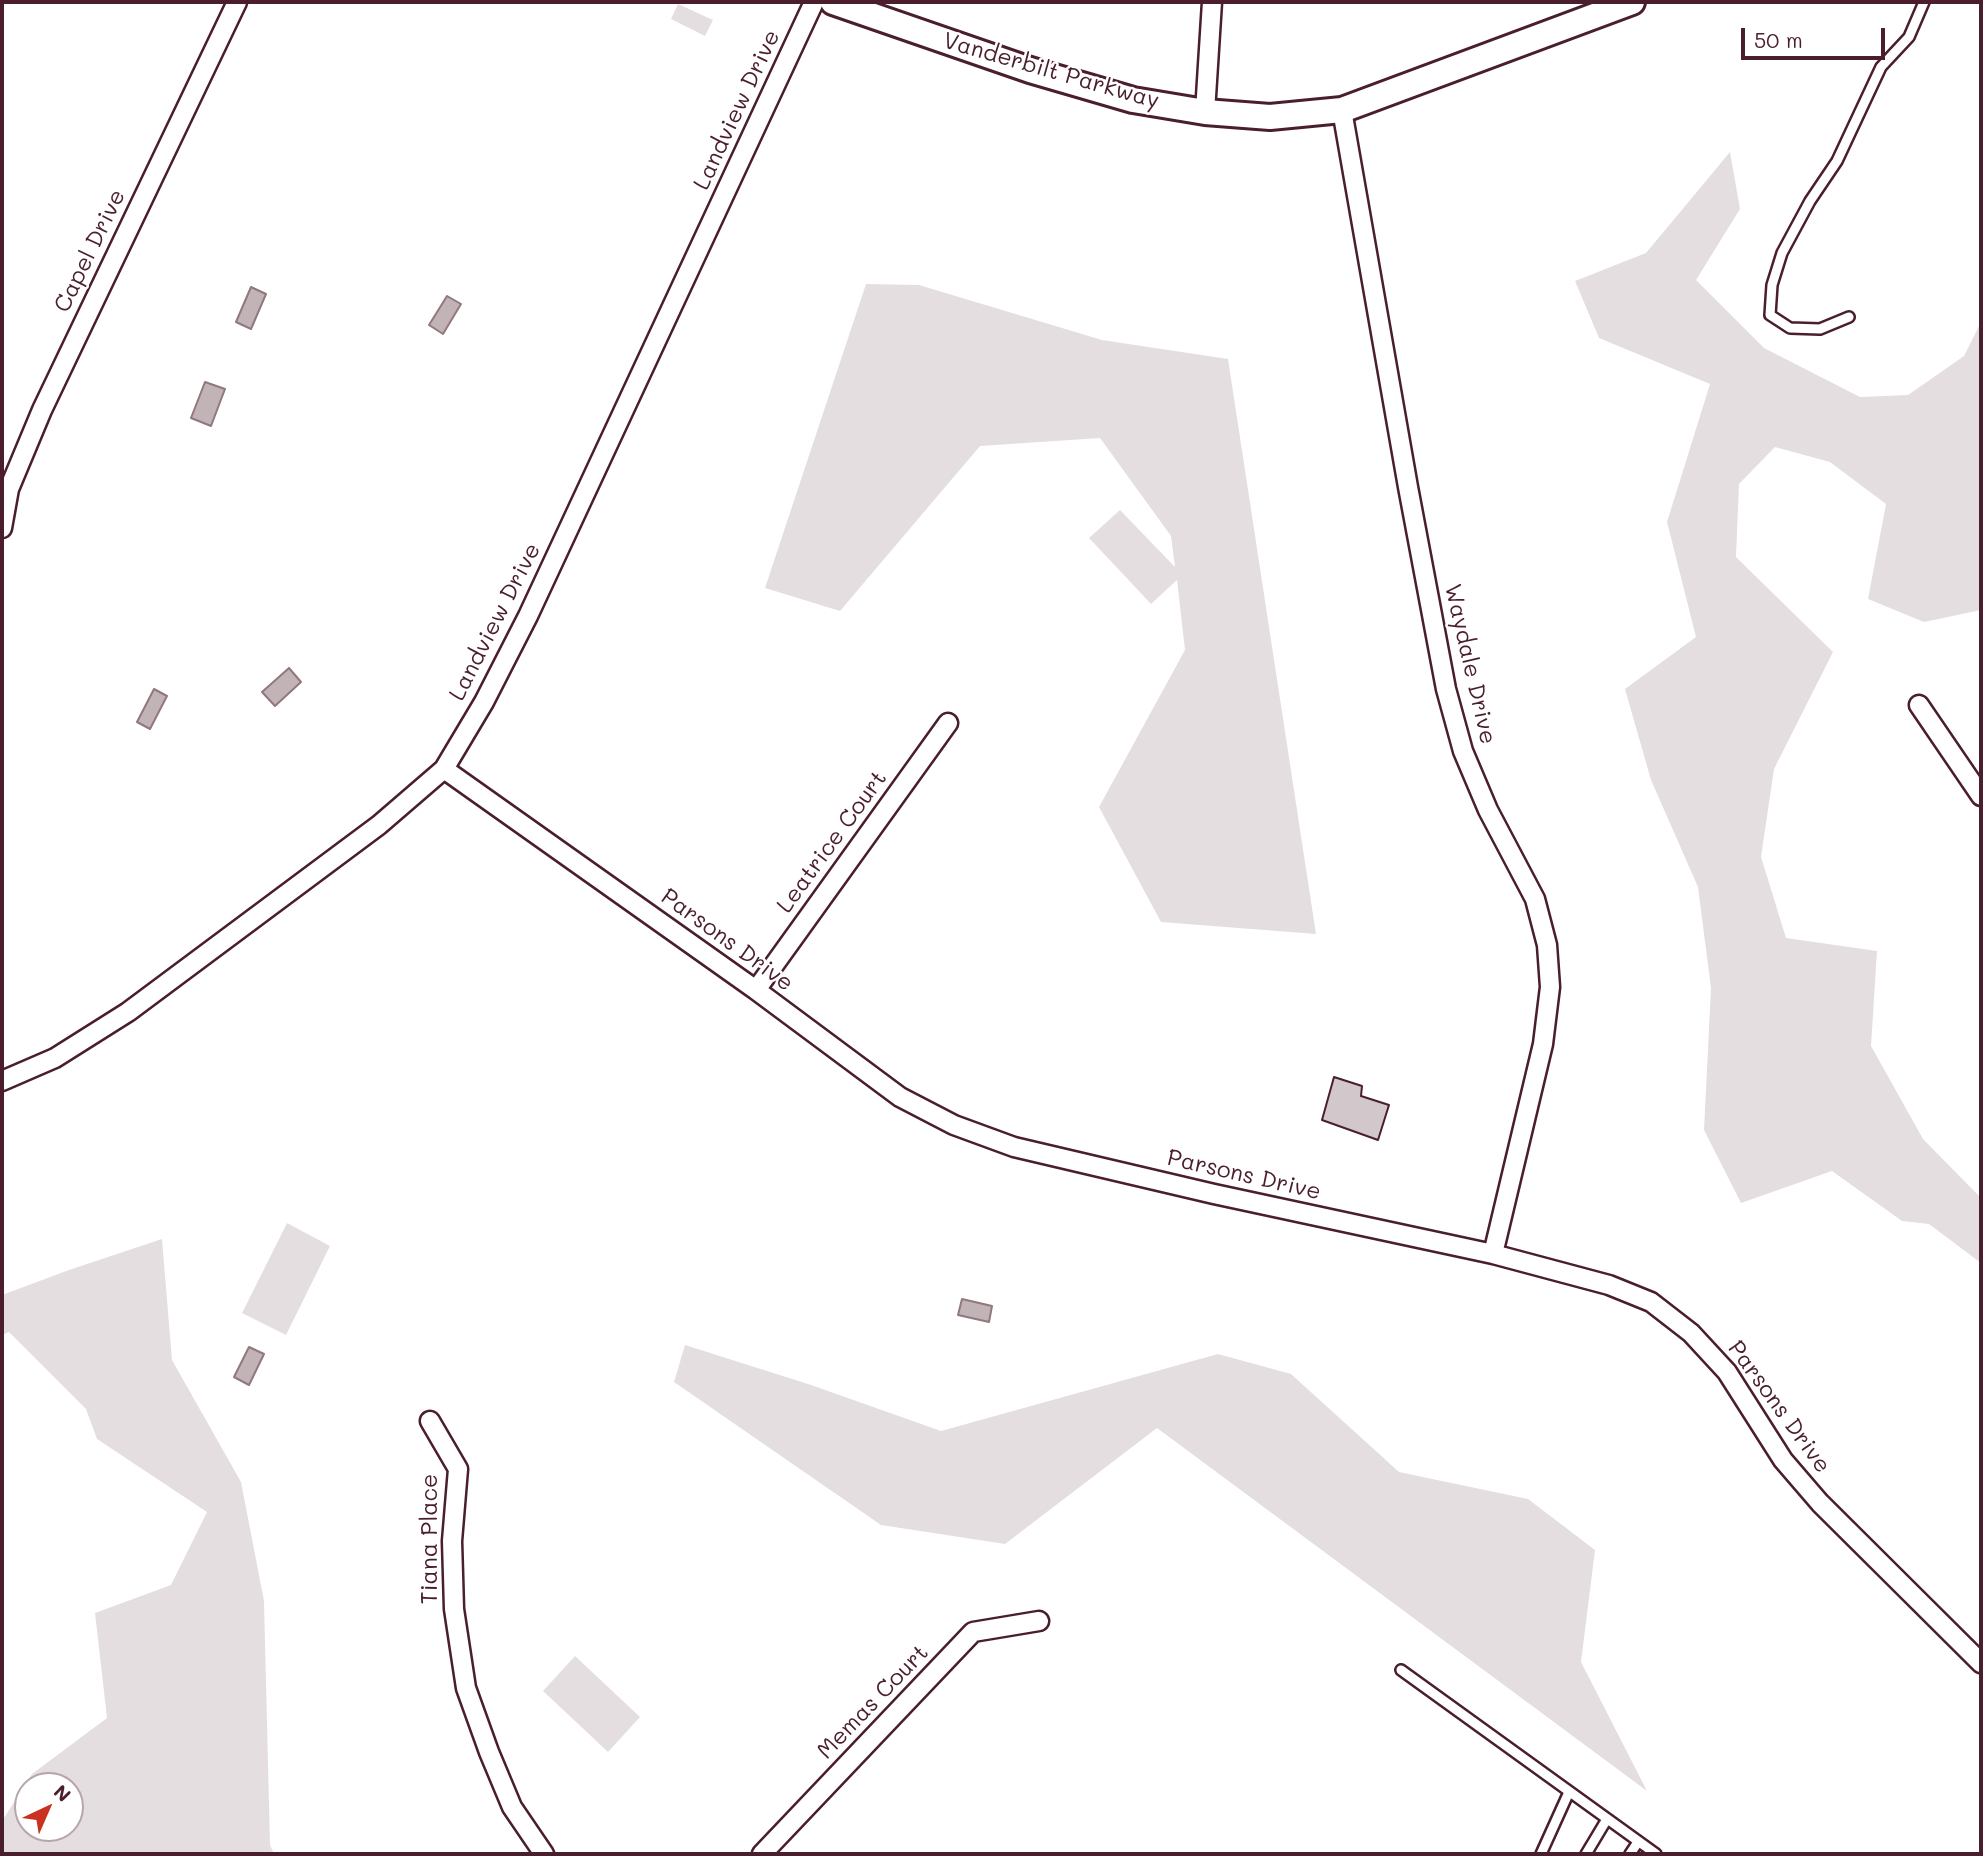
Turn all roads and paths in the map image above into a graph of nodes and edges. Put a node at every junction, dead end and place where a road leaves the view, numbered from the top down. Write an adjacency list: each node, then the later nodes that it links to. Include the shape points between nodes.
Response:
1 (237, 2): 10 (street, Capel Drive, via 41,410 9,489)
2 (814, 2): 13 (street, Landview Drive, via 528,616)
3 (833, 2): 8 (main road, Vanderbilt Parkway, via 1030,70 1133,100)
4 (1212, 2): 8 (street)
5 (1632, 2): 7 (main road, Vanderbilt Parkway)
6 (1924, 2): 9 (lane, via 1909,37 1881,67 1837,161 1782,253 1772,285 1770,315 1790,328 1820,329)
7 (1342, 110): 8 (main road, Vanderbilt Parkway, via 1270,117); 17 (street, Waydale Drive, via 1446,689 1463,751 1535,899 1547,945 1550,987 1543,1044)
8 (1206, 112)
9 (1849, 317)
10 (2, 527)
11 (1919, 705): 14 (street)
12 (948, 723): 15 (street, Leatrice Court)
13 (444, 769): 15 (street, Parsons Drive); 16 (street, Landview Drive, via 379,825 128,1012 55,1058)
14 (1981, 796)
15 (756, 990): 17 (street, Parsons Drive, via 900,1097 954,1125 1014,1147)
16 (2, 1081)
17 (1493, 1254): 20 (street, Parsons Drive, via 1609,1286 1651,1303 1691,1333 1727,1372 1783,1460 1820,1503)
18 (430, 1420): 25 (street, Tiana Place, via 458,1469 452,1541 454,1609 466,1688 512,1807)
19 (1040, 1621): 26 (street, Memas Court, via 973,1632)
20 (1981, 1663)
21 (1401, 1670): 22 (lane)
22 (1569, 1792): 23 (lane); 27 (lane)
23 (1607, 1819): 24 (lane); 28 (lane)
24 (1638, 1842): 29 (lane); 30 (lane)
25 (544, 1854)
26 (762, 1854)
27 (1541, 1854)
28 (1586, 1854)
29 (1630, 1854)
30 (1656, 1854)

